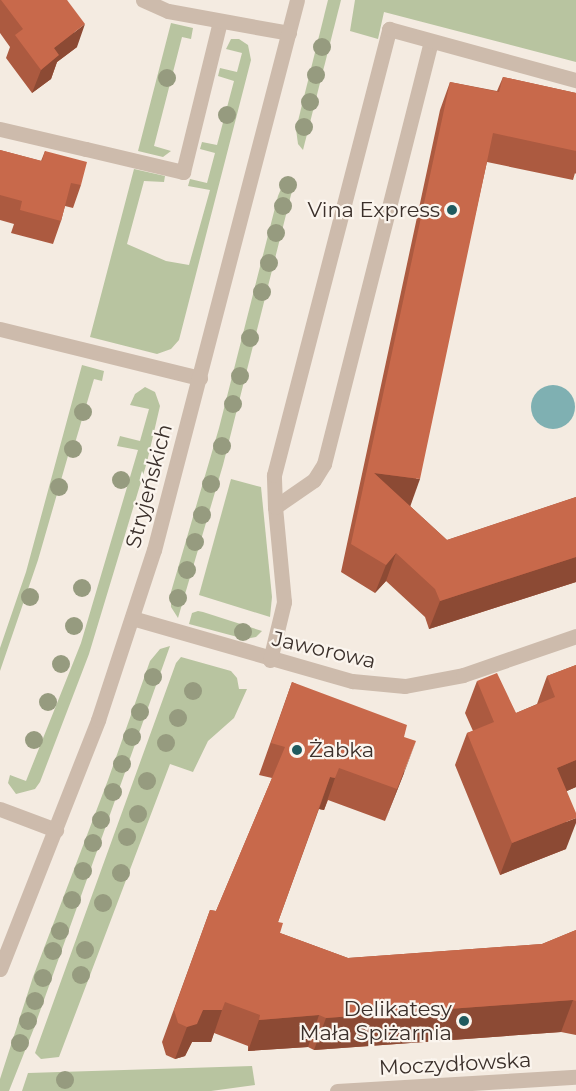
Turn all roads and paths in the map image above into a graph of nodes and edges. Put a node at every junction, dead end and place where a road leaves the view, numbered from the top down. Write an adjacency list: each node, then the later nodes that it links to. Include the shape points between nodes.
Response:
1 (143, 0): 3 (street, via 168,11)
2 (297, 0): 4 (street, Stryjeńskich)
3 (220, 21): 4 (street); 7 (street, via 183,172)
4 (289, 33): 9 (street, Stryjeńskich)
5 (431, 41): 6 (street); 10 (street, via 324,464 314,480); 10 (street, via 388,29 274,475)
6 (576, 80)
7 (0, 129)
8 (0, 329): 9 (street)
9 (200, 378): 11 (street, Stryjeńskich)
10 (274, 507): 13 (street, via 284,603)
11 (132, 618): 13 (street, Jaworowa); 15 (street, Stryjeńskich)
12 (576, 636): 13 (street, Jaworowa, via 463,675 412,685 352,681)
13 (270, 660)
14 (0, 809): 15 (street)
15 (56, 830): 16 (street, Stryjeńskich)
16 (0, 969)
17 (572, 1082): 18 (street, Moczydłowska)
18 (337, 1091)

